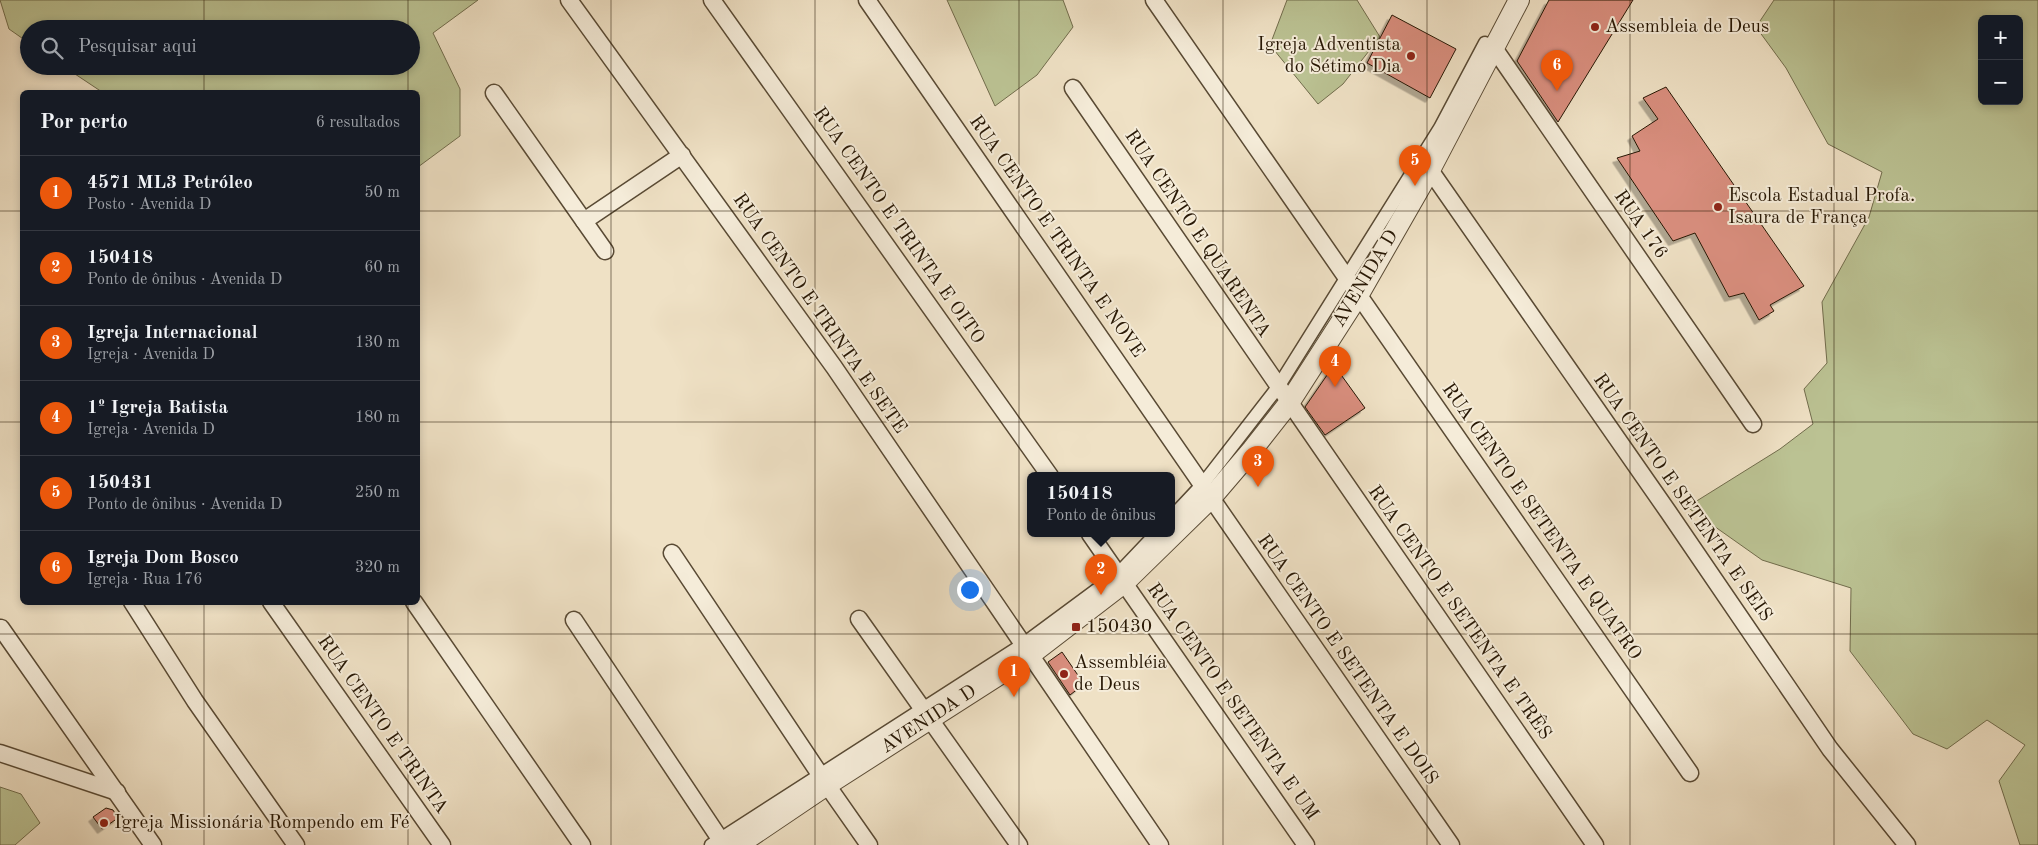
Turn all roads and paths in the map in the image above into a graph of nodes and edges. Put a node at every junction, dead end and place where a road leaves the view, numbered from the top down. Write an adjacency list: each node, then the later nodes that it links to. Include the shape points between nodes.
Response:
1 (569, 0): 9 (street, RUA CENTO E TRINTA E SETE)
2 (712, 0): 16 (street, RUA CENTO E TRINTA E OITO)
3 (867, 0): 17 (street, RUA CENTO E TRINTA E NOVE)
4 (1154, 0): 13 (street, RUA CENTO E SETENTA E QUATRO)
5 (1519, 0): 6 (street, AVENIDA D)
6 (1490, 45): 10 (street, AVENIDA D); 13 (street, AVENIDA D); 15 (street, RUA 176)
7 (1073, 88): 14 (street, RUA CENTO E QUARENTA)
8 (494, 93): 11 (street)
9 (682, 154): 11 (street); 31 (street, RUA CENTO E TRINTA E SETE, via 834,367)
10 (1430, 170): 13 (street, AVENIDA D); 48 (street, RUA CENTO E SETENTA E SEIS, via 1830,749)
11 (584, 221): 12 (street)
12 (605, 251)
13 (1353, 286): 14 (street, AVENIDA D); 34 (street, RUA CENTO E SETENTA E QUATRO)
14 (1284, 395): 17 (street, AVENIDA D, via 1252,450); 47 (street, RUA CENTO E SETENTA E TRÊS)
15 (1753, 424)
16 (1047, 472)
17 (1206, 491): 18 (street, AVENIDA D); 19 (street, AVENIDA D); 46 (street, RUA CENTO E SETENTA E DOIS)
18 (1175, 515)
19 (1175, 523)
20 (1092, 537): 24 (street)
21 (1154, 537): 24 (street, AVENIDA D)
22 (1161, 537): 24 (street, AVENIDA D)
23 (672, 553): 35 (street)
24 (1121, 578): 31 (street, AVENIDA D); 45 (street, RUA CENTO E SETENTA E UM)
25 (134, 605): 39 (street, via 195,701)
26 (273, 605): 40 (street, RUA CENTO E TRINTA)
27 (416, 605): 41 (street)
28 (859, 619): 32 (street)
29 (574, 620): 37 (street)
30 (1, 628): 36 (street)
31 (1026, 650): 32 (street, AVENIDA D); 44 (street, RUA CENTO E TRINTA E SETE)
32 (928, 714): 35 (street, AVENIDA D); 43 (street)
33 (0, 753): 36 (street)
34 (1690, 773)
35 (823, 780): 37 (street, AVENIDA D); 42 (street)
36 (117, 792): 38 (street)
37 (723, 843)
38 (153, 845)
39 (296, 845)
40 (442, 845)
41 (582, 845)
42 (869, 845)
43 (1018, 845)
44 (1160, 845)
45 (1306, 845)
46 (1451, 845)
47 (1596, 845)
48 (1907, 845)

